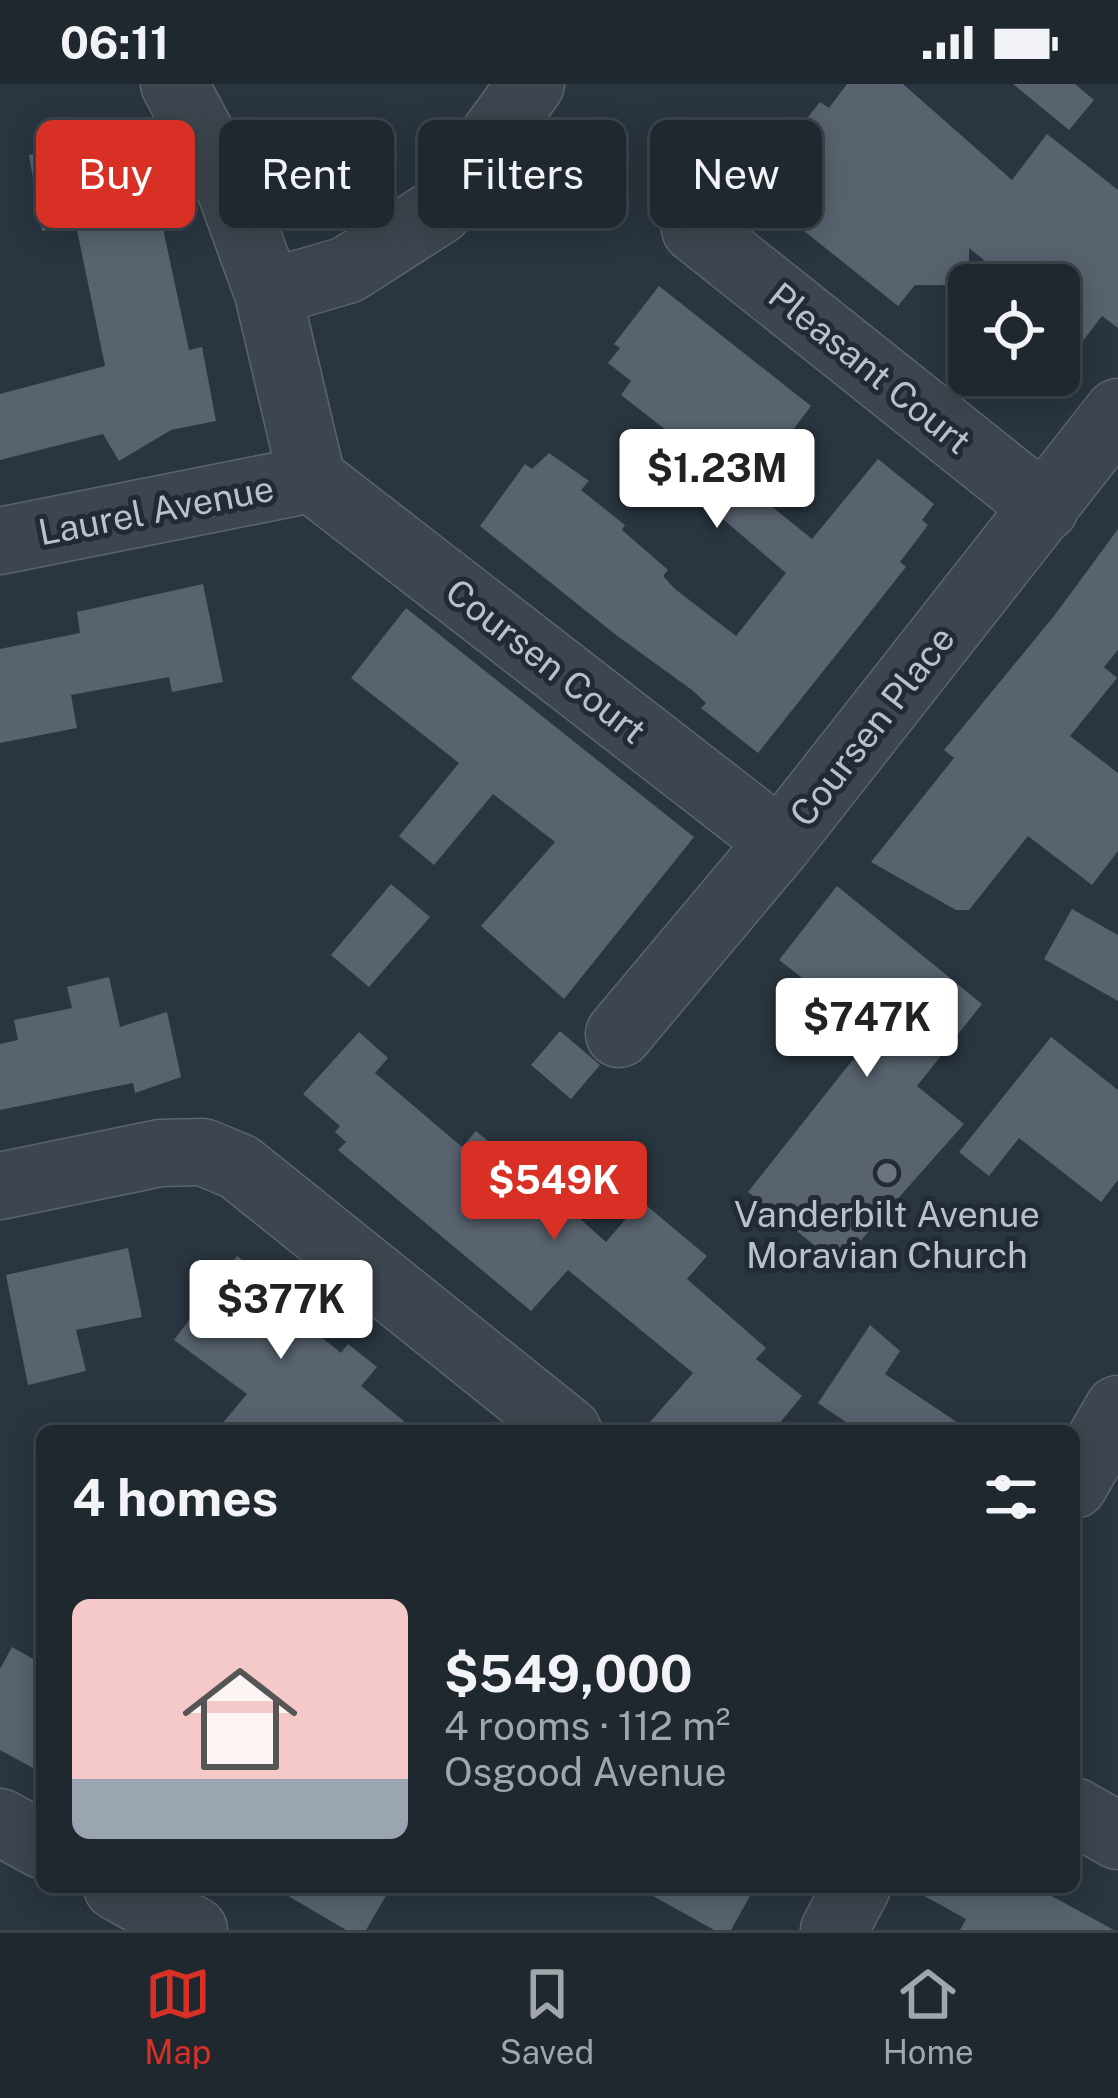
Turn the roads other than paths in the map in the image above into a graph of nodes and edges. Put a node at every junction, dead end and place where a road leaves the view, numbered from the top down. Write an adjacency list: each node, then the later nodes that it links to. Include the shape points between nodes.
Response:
1 (174, 84): 4 (street, via 229,186)
2 (531, 84): 4 (street, via 439,211 347,270)
3 (695, 229): 7 (street, Pleasant Court)
4 (268, 293): 6 (street)
5 (1118, 412): 7 (street, Coursen Place)
6 (311, 479): 8 (street, Laurel Avenue); 9 (street, Coursen Court)
7 (1045, 508): 9 (street, Coursen Place)
8 (0, 541)
9 (780, 842): 10 (street, Coursen Place)
10 (620, 1034)
11 (0, 1186): 13 (street, via 160,1153 203,1152 270,1189)
12 (1118, 1409): 14 (street)
13 (561, 1425)
14 (1080, 1475)
15 (1080, 1814): 16 (street)
16 (1118, 1836)
17 (128, 1893): 19 (street)
18 (854, 1893): 20 (street)
19 (194, 1930)
20 (834, 1930)

